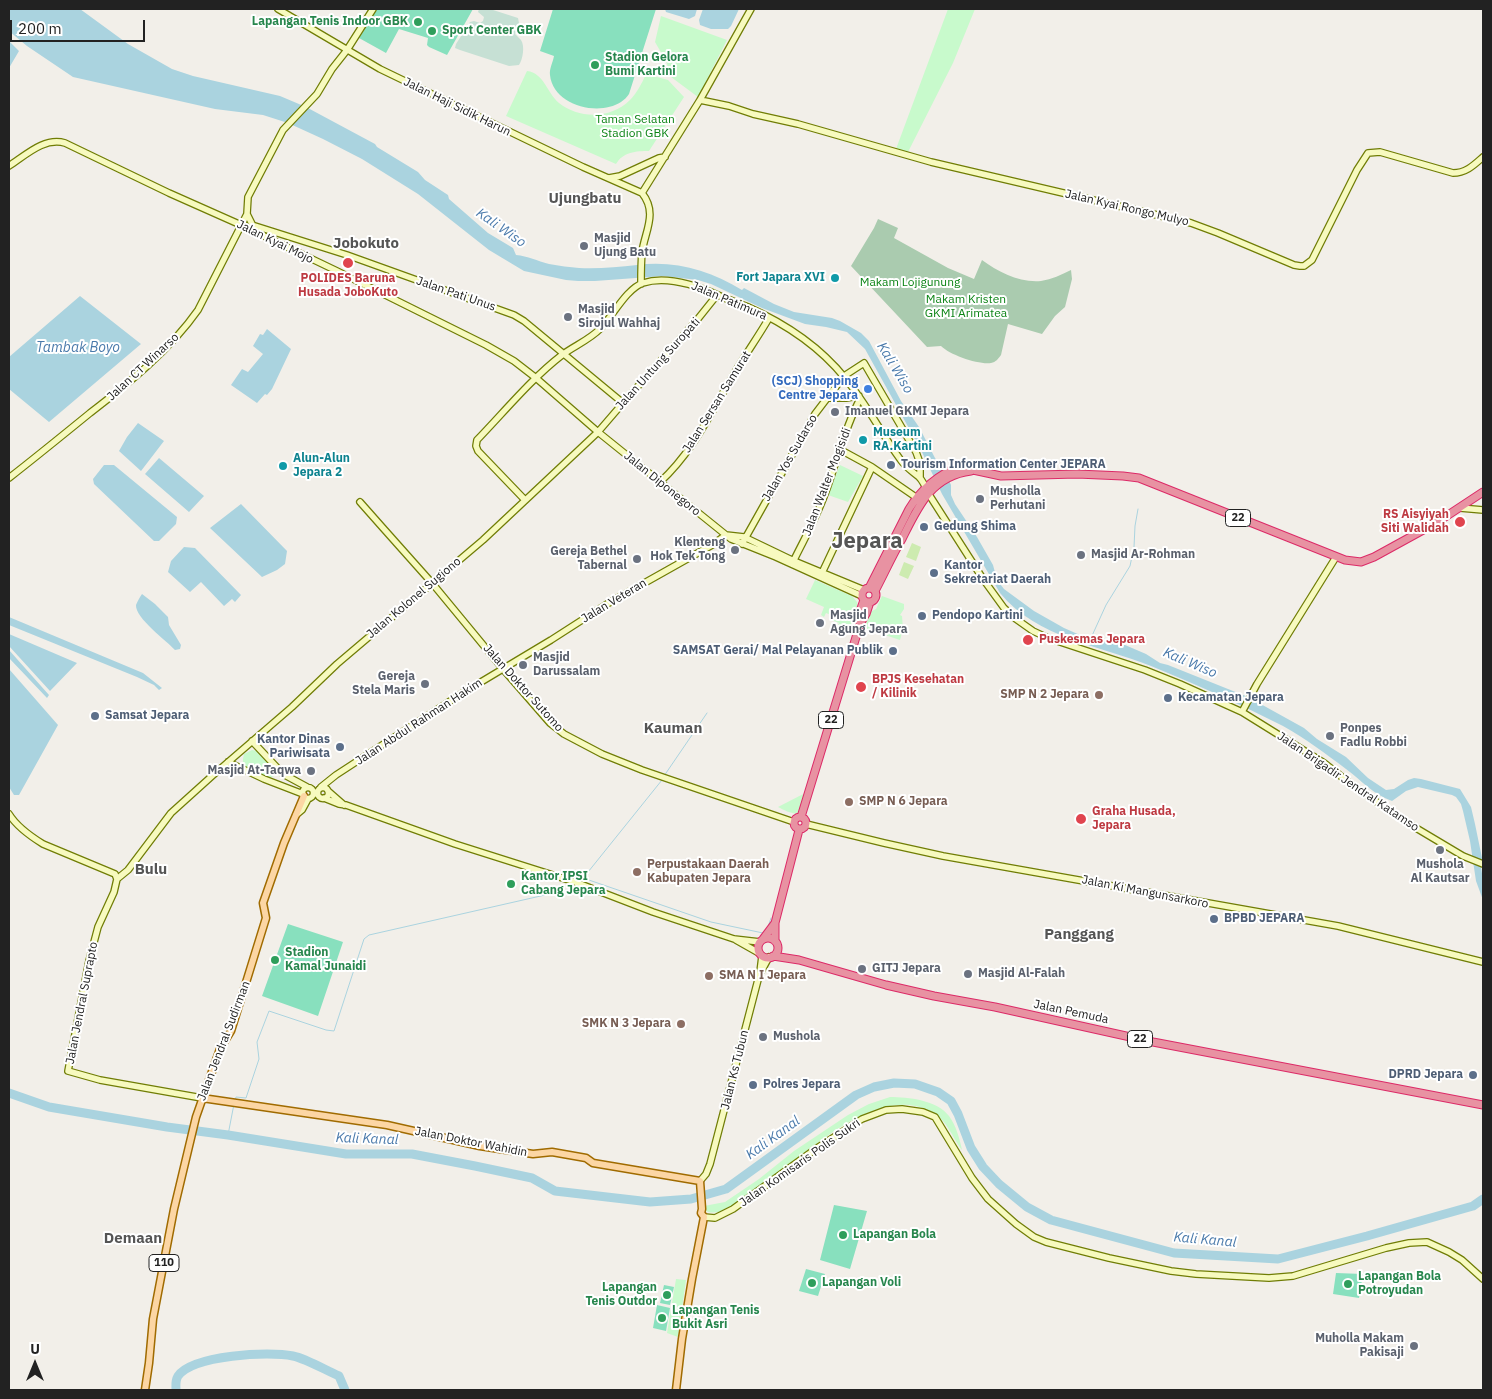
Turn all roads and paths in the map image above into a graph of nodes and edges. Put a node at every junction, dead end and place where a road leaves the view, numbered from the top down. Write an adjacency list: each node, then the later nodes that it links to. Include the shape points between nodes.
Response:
1 (278, 9): 4 (street, Jalan Haji Sidik Harun)
2 (373, 9): 4 (street, Jalan CT Winarso)
3 (751, 9): 5 (street)
4 (347, 50): 9 (street, Jalan Haji Sidik Harun, via 464,111); 11 (street, Jalan CT Winarso, via 317,94 287,124 250,193)
5 (700, 100): 6 (street, Jalan Kyai Rongo Mulyo, via 931,162 1191,223 1300,266 1312,260 1368,153 1380,152 1453,173 1468,169); 7 (street)
6 (1483, 156)
7 (665, 157): 9 (street, via 620,176); 10 (street)
8 (9, 166): 12 (street, Jalan Kyai Mojo, via 44,144 62,142)
9 (607, 178): 10 (street, Jalan Haji Sidik Harun)
10 (642, 193): 15 (street, via 651,210)
11 (247, 214): 12 (street, Jalan CT Winarso); 13 (street)
12 (242, 225): 14 (street, Jalan Kyai Mojo); 27 (street, Jalan CT Winarso, via 198,310 167,347)
13 (252, 225): 14 (street); 18 (street, Jalan Pati Unus, via 505,311 524,321)
14 (258, 233): 20 (street, Jalan Kyai Mojo, via 486,345)
15 (641, 281): 16 (street, Jalan Patimura, via 676,282); 18 (street, via 594,335)
16 (717, 295): 17 (street, Jalan Patimura); 23 (street, Jalan Untung Suropati)
17 (770, 318): 19 (street, Jalan Patimura, via 809,343); 29 (street, Jalan Sersan Samurat, via 702,432)
18 (563, 354): 20 (street); 23 (street, Jalan Pati Unus)
19 (844, 376): 21 (street, Jalan Patimura); 22 (street, Jalan Yos Sudarso); 28 (street, via 864,364 916,452)
20 (536, 378): 24 (street, Jalan Kyai Mojo); 33 (street, via 476,442 478,451)
21 (860, 397): 22 (street); 25 (street, Jalan Walter Mogisidi); 28 (street, Jalan Patimura, via 903,464)
22 (828, 398): 38 (street, Jalan Yos Sudarso)
23 (622, 403): 24 (street, Jalan Untung Suropati)
24 (598, 432): 29 (street, Jalan Diponegoro); 33 (street, Jalan Kolonel Sugiono)
25 (839, 449): 26 (street); 41 (street, Jalan Walter Mogisidi, via 818,512)
26 (872, 467): 32 (street); 42 (street)
27 (9, 478)
28 (920, 478): 30 (street, Jalan Patimura)
29 (660, 482): 37 (street, Jalan Diponegoro)
30 (927, 491): 32 (highway, 22); 40 (highway, 22, via 952,473 974,471 1001,476 1077,474 1139,478); 46 (street, Jalan Brigadir Jendral Katamso, via 988,587 1004,608 1033,631)
31 (1483, 492): 35 (highway, 22)
32 (919, 499): 44 (highway, 22)
33 (525, 500): 43 (street, Jalan Kolonel Sugiono)
34 (360, 502): 43 (street, Jalan Doktor Sutomo)
35 (1460, 508): 36 (street); 40 (highway, 22, via 1367,560 1356,562)
36 (1483, 510)
37 (726, 535): 38 (street, Jalan Diponegoro); 39 (street, Jalan Diponegoro); 45 (street, Jalan Veteran)
38 (744, 537): 39 (street, Jalan Yos Sudarso); 41 (street, Jalan Diponegoro)
39 (742, 544): 41 (street, Jalan Diponegoro)
40 (1336, 557): 46 (street)
41 (793, 563): 42 (street, Jalan Diponegoro)
42 (821, 575): 44 (street, Jalan Diponegoro)
43 (432, 582): 45 (street, Jalan Doktor Sutomo); 47 (street, Jalan Kolonel Sugiono)
44 (867, 595): 58 (highway, 22, via 866,614 860,624)
45 (503, 669): 50 (street, Jalan Abdul Rahman Hakim); 59 (street, Jalan Doktor Sutomo, via 550,723 602,754)
46 (1243, 710): 62 (street, Jalan Brigadir Jendral Katamso, via 1411,825)
47 (252, 741): 48 (street, Jalan Kolonel Sugiono); 49 (street)
48 (228, 762): 51 (street); 63 (street, Jalan Kolonel Sugiono, via 171,813)
49 (283, 774): 51 (street); 52 (street)
50 (336, 775): 53 (street, Jalan Abdul Rahman Hakim); 54 (street)
51 (278, 784): 55 (street)
52 (309, 788): 53 (street); 55 (street, via 314,792); 55 (street, via 304,789)
53 (320, 788): 54 (street); 55 (street)
54 (328, 791): 55 (street, via 328,795); 56 (street)
55 (312, 797): 56 (street); 70 (main road, Jalan Jendral Sudirman, via 296,815 263,903 266,918 230,1031)
56 (345, 805): 65 (street)
57 (9, 814): 63 (street, via 32,838 115,874)
58 (801, 817): 59 (highway); 60 (highway)
59 (794, 822): 61 (highway, via 794,827)
60 (806, 824): 61 (highway); 69 (street, Jalan Ki Mangunsarkoro, via 943,856 1338,926)
61 (799, 830): 64 (highway)
62 (1483, 864)
63 (117, 880): 70 (street, Jalan Jendral Suprapto, via 98,927 89,961 68,1071 100,1080)
64 (775, 923): 66 (highway); 67 (highway)
65 (734, 939): 66 (street); 68 (street)
66 (762, 940): 67 (highway, via 770,938); 68 (highway, via 758,949)
67 (776, 941): 68 (highway)
68 (768, 954): 71 (highway, Jalan Pemuda / 22, via 934,996 1171,1046); 72 (street, Jalan Ks Tubun, via 760,972 710,1164)
69 (1483, 962)
70 (202, 1098): 72 (main road, Jalan Doktor Wahidin, via 387,1126 480,1146 533,1154 552,1152 586,1158 592,1163); 75 (main road, Jalan Jendral Sudirman / 110, via 174,1209 153,1320)
71 (1483, 1105)
72 (700, 1183): 73 (main road)
73 (704, 1217): 74 (street, Jalan Komisaris Polis Sukri, via 715,1218 733,1209 862,1119 886,1110 902,1109 935,1117 988,1199 1016,1224 1046,1242 1171,1271 1279,1278 1386,1248 1427,1242 1462,1260); 76 (main road)
74 (1483, 1279)
75 (145, 1390)
76 (676, 1390)

